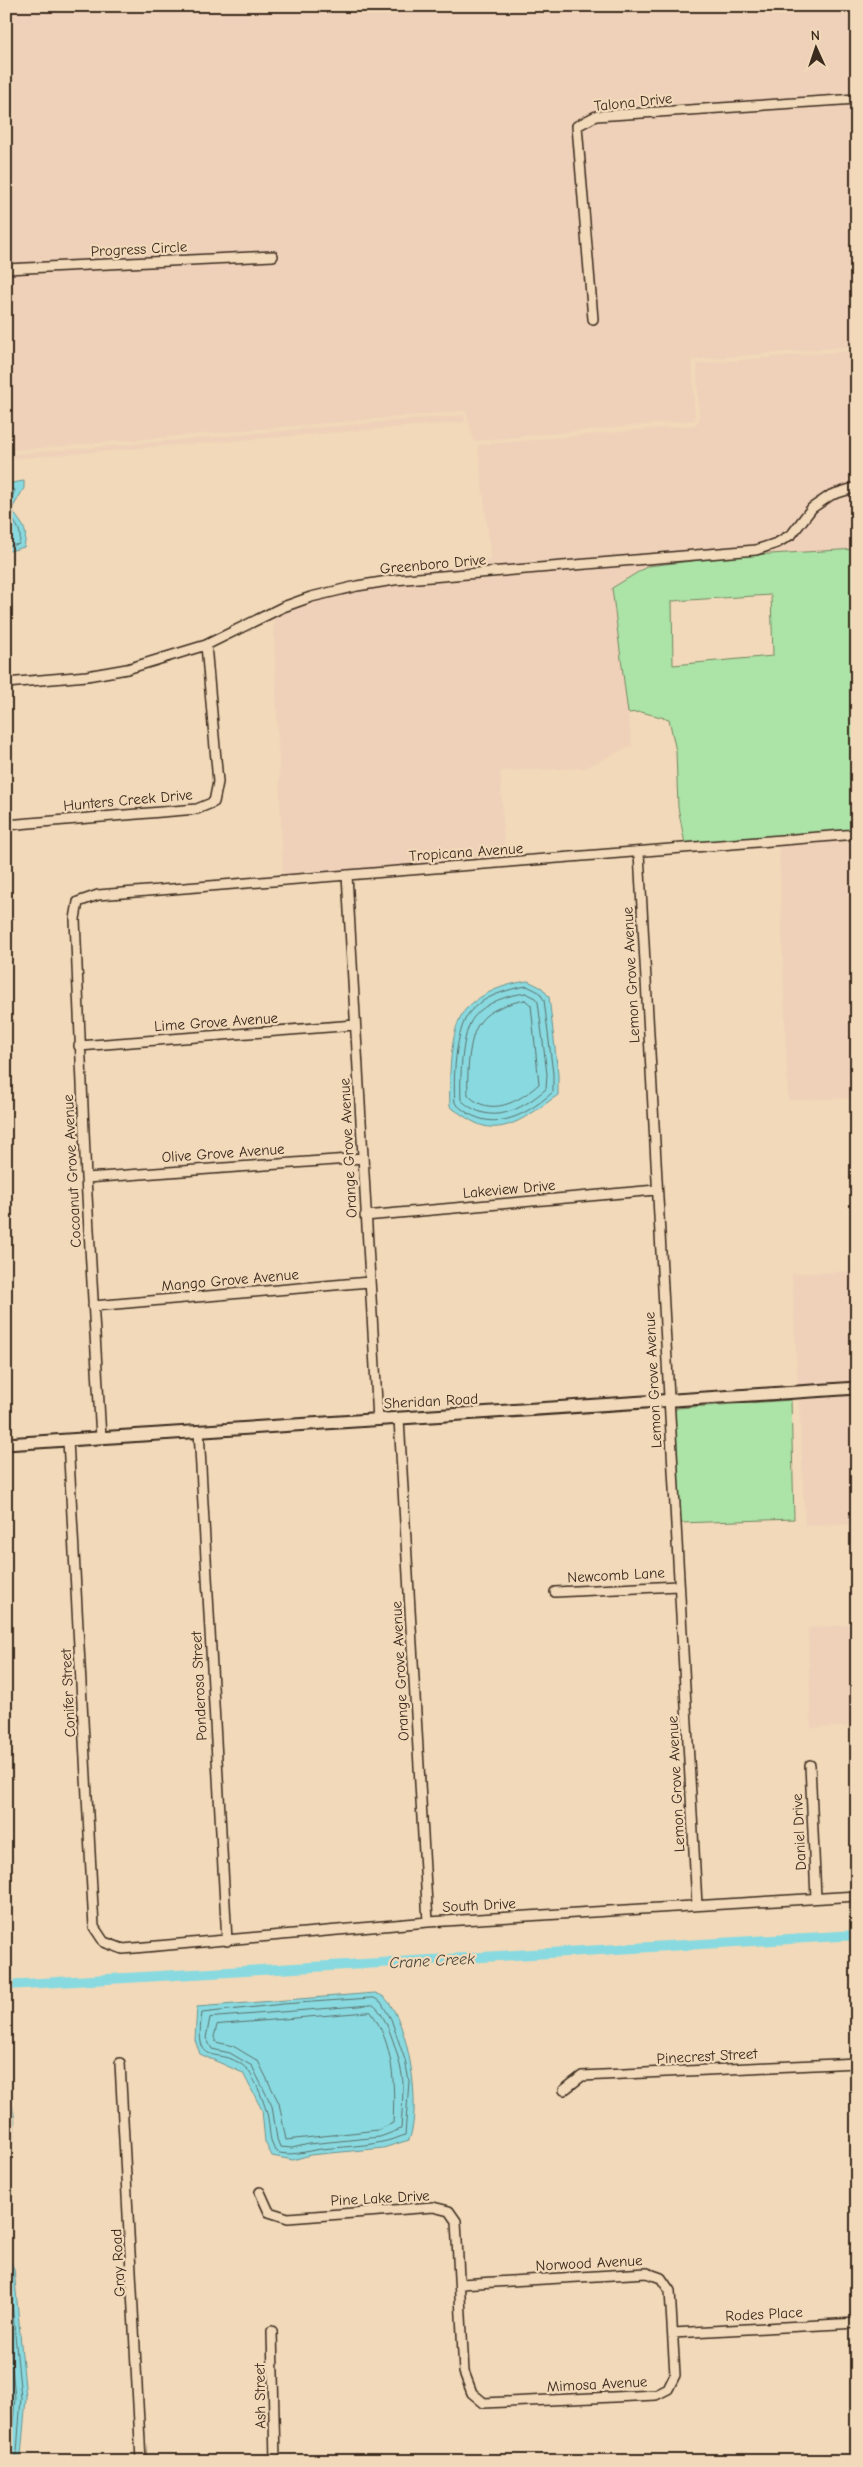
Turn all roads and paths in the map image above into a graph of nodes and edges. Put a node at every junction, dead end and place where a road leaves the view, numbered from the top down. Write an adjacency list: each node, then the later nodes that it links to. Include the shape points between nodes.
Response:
1 (857, 99): 4 (street, Talona Drive, via 596,116 577,126)
2 (273, 256): 3 (street, Progress Circle)
3 (6, 269)
4 (592, 319)
5 (857, 487): 6 (street, Greenboro Drive, via 830,495 812,508 792,534 777,544 756,550 394,580 357,586 283,607)
6 (206, 645): 7 (street, Greenboro Drive, via 127,669 86,676); 8 (street, Hunters Creek Drive, via 218,782 214,802 197,809)
7 (6, 682)
8 (6, 825)
9 (857, 834): 10 (street, Tropicana Avenue)
10 (639, 853): 11 (street, Tropicana Avenue); 17 (street, Lemon Grove Avenue)
11 (347, 874): 12 (street, Tropicana Avenue, via 98,895); 13 (street, Orange Grove Avenue)
12 (78, 902): 14 (street, Cocoanut Grove Avenue, via 75,919)
13 (356, 1025): 14 (street, Lime Grove Avenue); 15 (street, Orange Grove Avenue)
14 (79, 1046): 16 (street, Cocoanut Grove Avenue)
15 (363, 1158): 16 (street, Olive Grove Avenue); 18 (street, Orange Grove Avenue)
16 (86, 1178): 20 (street, Cocoanut Grove Avenue)
17 (656, 1190): 18 (street, Lakeview Drive); 22 (street, Lemon Grove Avenue)
18 (365, 1216): 19 (street, Orange Grove Avenue)
19 (369, 1282): 20 (street, Mango Grove Avenue); 24 (street, Orange Grove Avenue)
20 (93, 1306): 26 (street, Cocoanut Grove Avenue)
21 (857, 1388): 22 (street, Sheridan Road)
22 (668, 1401): 23 (street, Sheridan Road); 29 (street, Lemon Grove Avenue)
23 (399, 1419): 24 (street, Sheridan Road); 35 (street, Orange Grove Avenue)
24 (378, 1420): 25 (street, Sheridan Road)
25 (199, 1430): 26 (street, Sheridan Road); 36 (street, Ponderosa Street)
26 (101, 1438): 27 (street, Sheridan Road)
27 (68, 1440): 28 (street, Sheridan Road); 37 (street, Conifer Street, via 94,1926)
28 (6, 1444)
29 (678, 1586): 30 (street, Newcomb Lane); 34 (street, Lemon Grove Avenue)
30 (555, 1592)
31 (810, 1765): 33 (street, Daniel Drive)
32 (857, 1896): 33 (street, South Drive)
33 (816, 1898): 34 (street, South Drive)
34 (697, 1905): 35 (street, South Drive)
35 (428, 1922): 36 (street, South Drive)
36 (227, 1941): 37 (street, South Drive, via 123,1949)
37 (104, 1942)
38 (120, 2063): 47 (street, Gray Road)
39 (857, 2063): 40 (street, Pinecrest Street, via 582,2076)
40 (564, 2090)
41 (260, 2192): 42 (street, Pine Lake Drive, via 269,2212 288,2218 433,2207 448,2211 456,2221)
42 (460, 2284): 45 (street, Norwood Avenue, via 647,2274 662,2278 670,2291); 46 (street, Pine Lake Drive, via 464,2372)
43 (857, 2323): 45 (street, Rodes Place)
44 (272, 2330): 48 (street, Ash Street)
45 (673, 2333): 46 (street, Mimosa Avenue, via 675,2375 668,2390 656,2395 484,2402)
46 (472, 2394)
47 (140, 2461)
48 (275, 2461)

